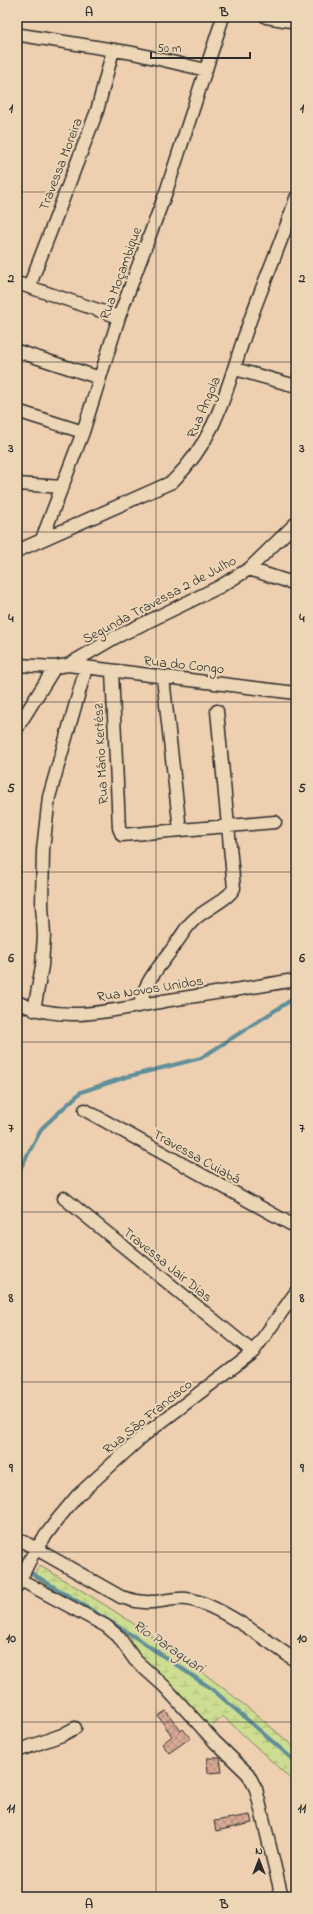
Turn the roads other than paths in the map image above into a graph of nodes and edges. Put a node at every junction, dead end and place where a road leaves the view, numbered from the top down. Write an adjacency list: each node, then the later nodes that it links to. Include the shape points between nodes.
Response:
1 (223, 17): 6 (street, Rua Moçambique)
2 (266, 17): 3 (street)
3 (296, 22)
4 (21, 35): 5 (street)
5 (113, 50): 6 (street); 9 (street, Travessa Moreira, via 97,111)
6 (206, 70): 10 (street, Rua Moçambique, via 166,192)
7 (296, 198): 12 (street, Rua Angola, via 288,225 246,329)
8 (17, 283): 9 (street)
9 (29, 286): 10 (street)
10 (119, 317): 13 (street, Rua Moçambique)
11 (17, 351): 13 (street)
12 (235, 369): 14 (street); 20 (street, Rua Angola, via 214,425 201,449 172,482)
13 (100, 378): 16 (street, Rua Moçambique)
14 (296, 386)
15 (17, 411): 16 (street)
16 (83, 432): 18 (street, Rua Moçambique)
17 (17, 484): 18 (street)
18 (63, 487): 20 (street, Rua Moçambique)
19 (296, 523): 22 (street, Segunda Travessa 2 de Julho)
20 (42, 538): 21 (street, Rua Angola)
21 (17, 551)
22 (249, 569): 23 (street); 25 (street, Segunda Travessa 2 de Julho, via 219,587 114,638)
23 (296, 584)
24 (17, 665): 26 (street)
25 (68, 665): 26 (street); 27 (street, Rua do Congo)
26 (55, 667): 32 (street)
27 (86, 668): 28 (street, Rua do Congo); 39 (street, via 49,797 43,850 42,966)
28 (112, 671): 29 (street, Rua do Congo); 35 (street, Rua Mário Kertész, via 119,828 122,835)
29 (163, 678): 30 (street, Rua do Congo); 35 (street)
30 (296, 693)
31 (217, 711): 34 (street)
32 (17, 728)
33 (275, 822): 34 (street)
34 (228, 827): 35 (street); 38 (street, via 233,890 195,918 182,932 178,941 151,975)
35 (180, 830)
36 (288, 981): 38 (street, Rua Novos Unidos)
37 (17, 1002): 39 (street, Rua Novos Unidos)
38 (140, 1005): 39 (street, Rua Novos Unidos, via 70,1014)
39 (34, 1010)
40 (85, 1110): 42 (street, Travessa Cuiabá)
41 (64, 1198): 44 (street, Travessa Jair Dias)
42 (296, 1227)
43 (294, 1298): 44 (street, Rua São Francisco)
44 (253, 1352): 46 (street, Rua São Francisco, via 143,1436 111,1464 76,1496)
45 (17, 1538): 46 (street)
46 (35, 1551): 47 (street, Rua São Francisco); 48 (street, via 130,1600 150,1602 187,1599 204,1604 262,1636)
47 (20, 1578): 51 (street, via 106,1626 118,1636 135,1660 164,1686 248,1774 256,1789)
48 (296, 1661)
49 (75, 1728): 50 (street)
50 (17, 1751)
51 (282, 1897)

